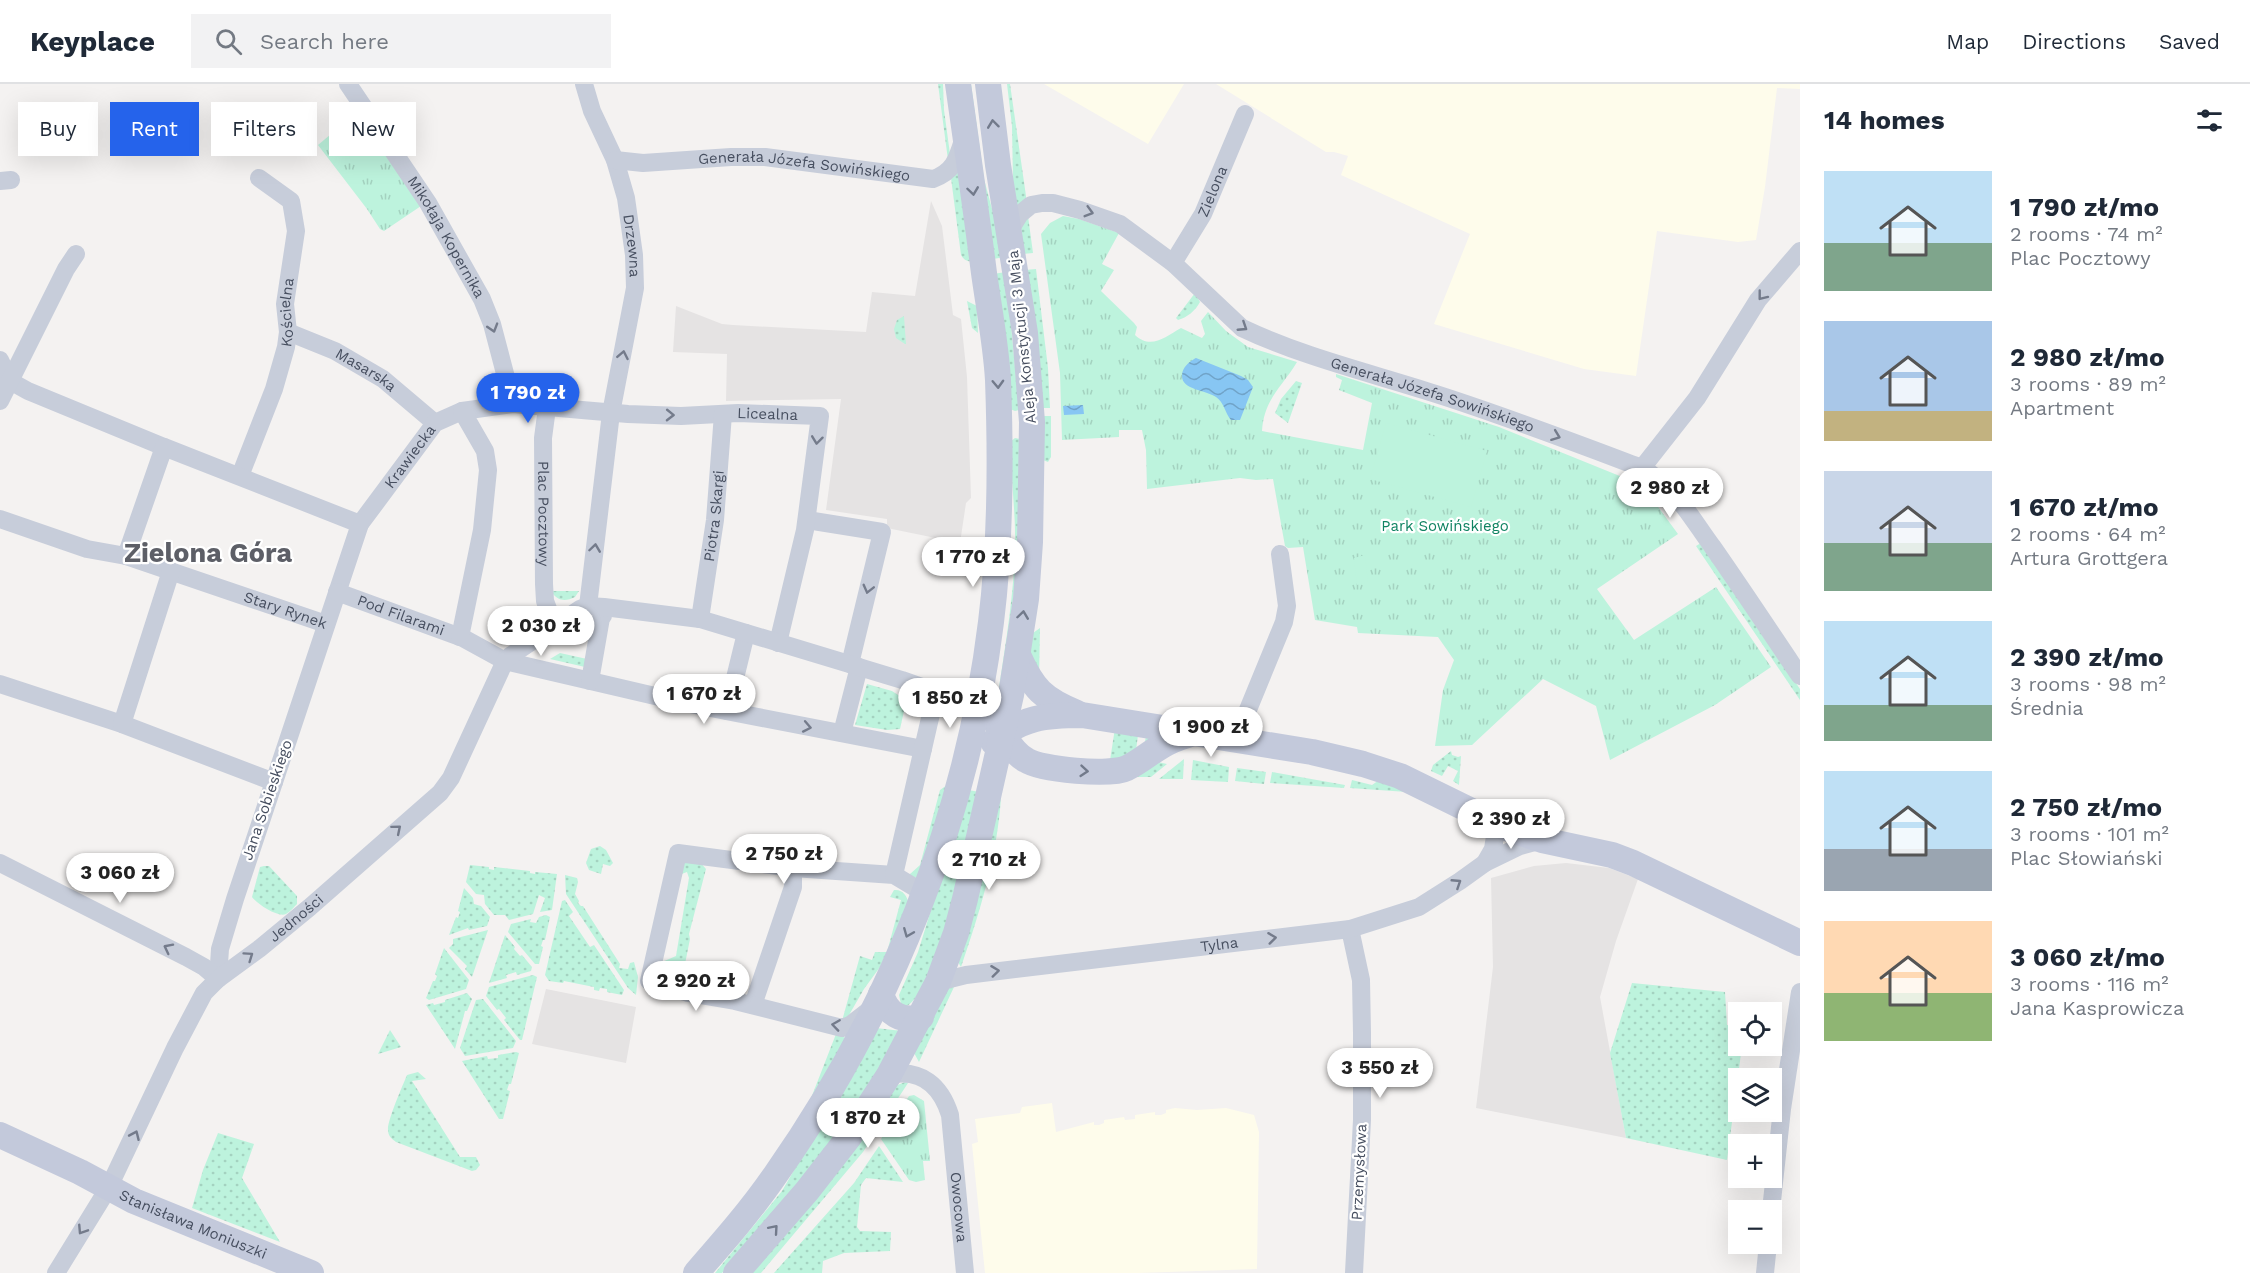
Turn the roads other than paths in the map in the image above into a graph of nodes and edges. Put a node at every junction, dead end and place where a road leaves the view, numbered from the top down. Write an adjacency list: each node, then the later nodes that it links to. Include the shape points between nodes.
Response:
1 (348, 84): 17 (street, Mikołaja Kopernika, one-way to 17, via 428,203 482,299)
2 (584, 84): 7 (street, Drzewna)
3 (958, 84): 6 (main road, Aleja Konstytucji 3 Maja)
4 (988, 84): 9 (main road, Aleja Konstytucji 3 Maja, one-way to 4)
5 (1245, 114): 12 (street, Zielona, via 1203,214)
6 (965, 133): 7 (street, Generała Józefa Sowińskiego, via 953,167 933,179 765,157 643,163); 24 (main road, Aleja Konstytucji 3 Maja, one-way to 24, via 998,377)
7 (615, 160): 20 (street, Drzewna, one-way to 7, via 634,288 631,225)
8 (259, 178): 13 (street, Kościelna, via 291,201 296,231 285,304)
9 (1010, 230): 12 (street, Generała Józefa Sowińskiego, one-way to 12, via 1031,205 1053,203 1120,224); 22 (main road, Aleja Konstytucji 3 Maja, via 1025,333)
10 (1800, 251): 26 (street, one-way to 26, via 1758,300 1697,398)
11 (76, 254): 15 (street)
12 (1173, 263): 26 (street, Generała Józefa Sowińskiego, one-way to 26, via 1242,328 1262,338 1502,415)
13 (288, 332): 23 (street, Masarska, via 335,351 383,379); 27 (street, Kościelna, via 274,389)
14 (0, 360): 15 (street)
15 (10, 381): 16 (street); 25 (street)
16 (0, 401)
17 (513, 404): 18 (street, Krawiecka); 19 (street, Krawiecka)
18 (547, 408): 20 (street); 38 (street, Plac Pocztowy, via 543,438 544,584 545,601)
19 (462, 411): 23 (street, Krawiecka); 40 (street, via 485,452 488,470 478,551)
20 (611, 412): 21 (street, Licealna, one-way to 21); 35 (street, one-way to 20)
21 (723, 414): 29 (street, Licealna, one-way to 29, via 820,416); 36 (street, Piotra Skargi, via 715,520)
22 (1032, 422): 24 (main road); 42 (main road, Aleja Konstytucji 3 Maja, one-way to 22, via 1030,542)
23 (435, 423): 30 (street, Krawiecka)
24 (998, 423): 48 (main road, Aleja Konstytucji 3 Maja, via 998,556)
25 (164, 447): 27 (street); 32 (street)
26 (1642, 468): 45 (street, Generała Józefa Sowińskiego, via 1676,496)
27 (240, 476): 30 (street)
28 (0, 519): 32 (street, Stary Rynek, via 87,549)
29 (807, 520): 41 (street, Licealna); 44 (street, one-way to 44, via 882,532)
30 (360, 524): 34 (street, Stary Rynek)
31 (1280, 554): 55 (street, via 1287,606 1284,622)
32 (126, 555): 33 (street, Stary Rynek)
33 (171, 571): 37 (street, Stary Rynek); 51 (street)
34 (337, 592): 37 (street, Stary Rynek); 40 (street, Pod Filarami)
35 (596, 611): 36 (street); 38 (street, via 580,609); 46 (street, via 601,618)
36 (700, 619): 39 (street)
37 (326, 624): 59 (street, Jana Sobieskiego)
38 (555, 627): 43 (street)
39 (746, 633): 41 (street); 49 (street)
40 (460, 637): 43 (street, Pod Filarami)
41 (778, 643): 44 (street)
42 (1018, 655): 50 (main road, via 1038,690 1049,700); 54 (main road, Aleja Konstytucji 3 Maja)
43 (504, 664): 46 (street); 70 (street, Jedności, one-way to 43, via 310,907 440,793 451,778)
44 (854, 666): 53 (street); 56 (street, via 936,692)
45 (1800, 676)
46 (590, 681): 49 (street)
47 (0, 684): 51 (street)
48 (981, 689): 54 (main road); 58 (main road, Aleja Konstytucji 3 Maja)
49 (729, 711): 53 (street, one-way to 53)
50 (1082, 715): 52 (main road); 54 (main road, via 1047,715)
51 (122, 724): 59 (street)
52 (1193, 733): 55 (main road); 57 (main road, one-way to 52, via 1115,772)
53 (842, 734): 56 (street)
54 (1002, 734): 57 (main road); 58 (main road); 60 (main road, Aleja Konstytucji 3 Maja)
55 (1236, 739): 61 (main road, via 1312,752 1400,776)
56 (923, 749): 66 (street)
57 (1027, 761): 60 (main road, via 1008,768)
58 (961, 778): 67 (main road, Aleja Konstytucji 3 Maja)
59 (274, 782): 70 (street, Jana Sobieskiego, via 220,949)
60 (990, 786): 71 (main road, Aleja Konstytucji 3 Maja, via 956,933)
61 (1497, 824): 62 (main road); 64 (street, via 1493,849)
62 (1542, 840): 64 (street, Tylna); 69 (main road, via 1633,863)
63 (0, 863): 70 (street, one-way to 63, via 186,957)
64 (1485, 863): 68 (street, Tylna, one-way to 64, via 1419,907)
65 (793, 868): 66 (street); 74 (street, via 793,887); 74 (street, via 678,854 649,981)
66 (894, 875): 67 (street)
67 (924, 893): 73 (main road, Aleja Konstytucji 3 Maja, one-way to 73)
68 (1350, 929): 71 (street, Tylna, one-way to 68, via 966,975); 87 (street, Przemysłowa, via 1361,980 1362,1033)
69 (1800, 943)
70 (218, 979): 78 (street, Jedności, one-way to 70, via 191,1016 204,993)
71 (938, 982): 75 (main road, Aleja Konstytucji 3 Maja)
72 (1800, 992): 79 (street)
73 (881, 994): 74 (street, one-way to 74, via 859,1020 842,1028); 75 (main road, via 884,1006 899,1017); 84 (main road, Aleja Konstytucji 3 Maja, via 794,1148)
74 (753, 1005)
75 (921, 1017): 76 (main road, Aleja Konstytucji 3 Maja)
76 (889, 1075): 85 (main road, Aleja Konstytucji 3 Maja, one-way to 76, via 835,1155); 86 (street, Owocowa, via 902,1072 926,1079 946,1101)
77 (0, 1135): 78 (main road, Stanisława Moniuszki)
78 (110, 1187): 81 (main road, Stanisława Moniuszki); 82 (street, Jedności, one-way to 82)
79 (1772, 1200)
80 (1767, 1254): 88 (street)
81 (277, 1267): 83 (main road, Stanisława Moniuszki)
82 (56, 1273)
83 (311, 1273)
84 (696, 1273)
85 (736, 1273)
86 (965, 1273)
87 (1354, 1273)
88 (1765, 1273)

